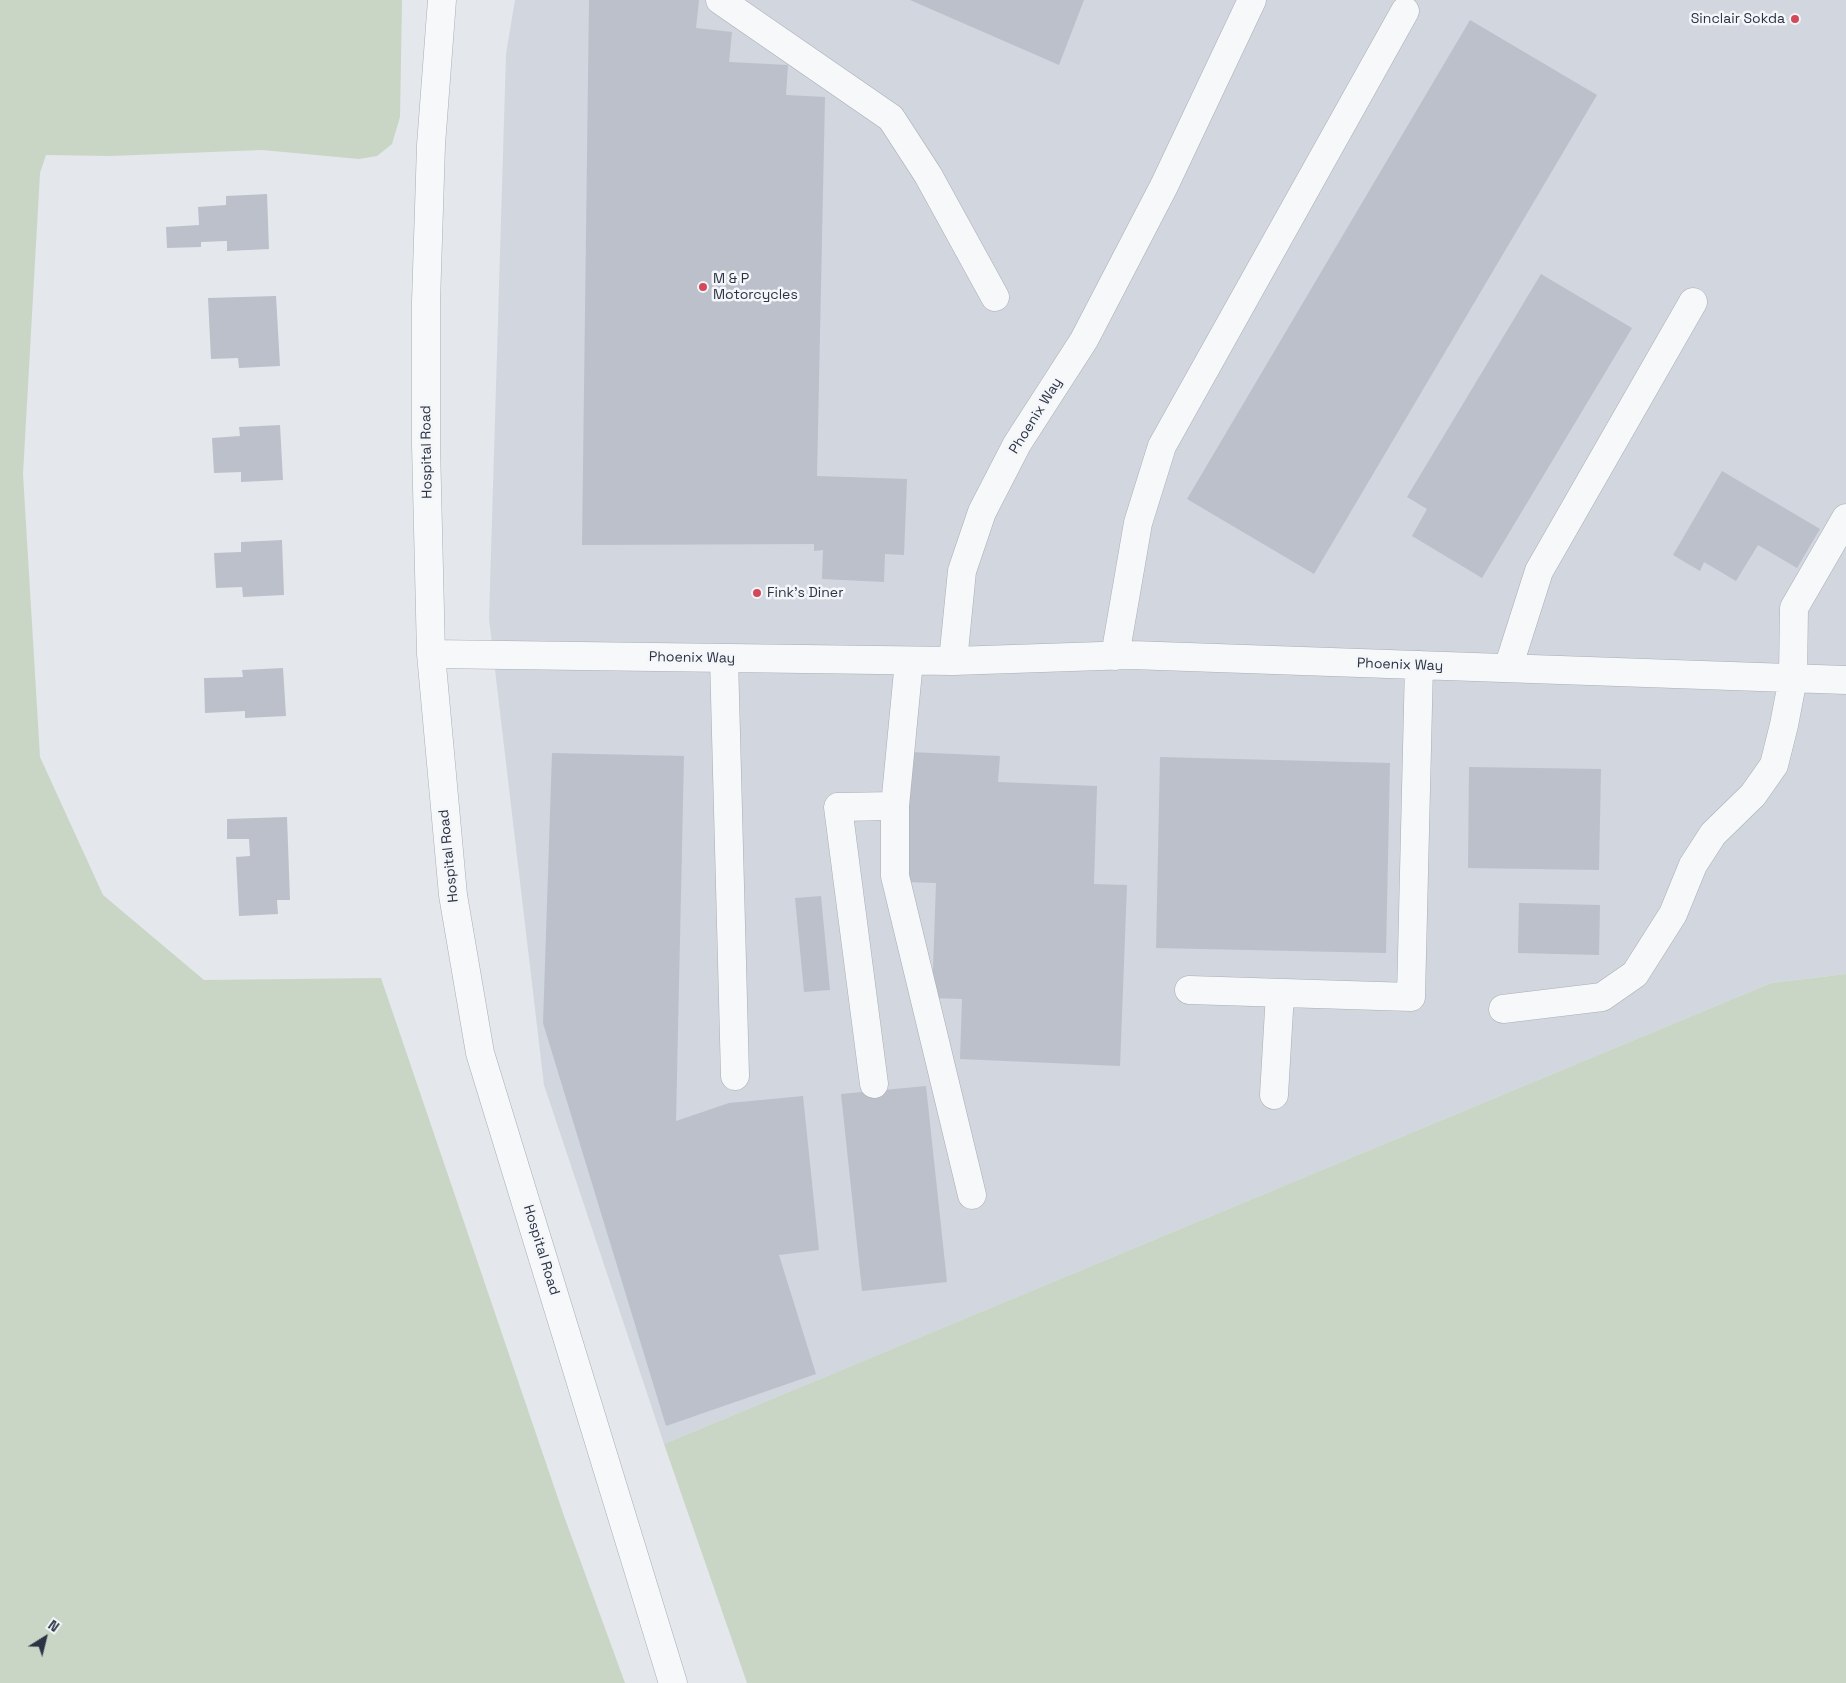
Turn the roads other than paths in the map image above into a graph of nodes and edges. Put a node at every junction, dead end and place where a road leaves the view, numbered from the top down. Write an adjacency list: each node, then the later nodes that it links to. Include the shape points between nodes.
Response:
1 (442, 0): 8 (street, Hospital Road, via 431,145 426,302)
2 (720, 0): 5 (street, via 891,118 928,174)
3 (1252, 0): 12 (street, Phoenix Way, via 1164,186 1084,340 1017,444 982,512 962,571)
4 (1405, 11): 9 (street, via 1162,446 1138,523)
5 (995, 296)
6 (1693, 302): 14 (street, via 1538,572)
7 (1846, 518): 15 (street, via 1794,608)
8 (430, 654): 10 (street, Phoenix Way); 25 (street, Hospital Road, via 452,894 480,1053)
9 (1115, 656): 12 (street, Phoenix Way); 13 (street, Phoenix Way)
10 (724, 658): 11 (street, Phoenix Way); 21 (street)
11 (909, 661): 12 (street, Phoenix Way); 17 (street)
12 (954, 661)
13 (1419, 665): 14 (street, Phoenix Way); 19 (street, via 1411,997)
14 (1508, 668): 15 (street, Phoenix Way)
15 (1793, 678): 16 (street, Phoenix Way); 20 (street, via 1774,765 1753,795 1713,834 1693,865 1673,914 1635,974 1602,997)
16 (1846, 680)
17 (895, 806): 22 (street, via 838,807); 24 (street, via 895,876)
18 (1189, 990): 19 (street)
19 (1280, 993): 23 (street)
20 (1503, 1009)
21 (735, 1076)
22 (874, 1084)
23 (1274, 1095)
24 (972, 1195)
25 (673, 1683)

